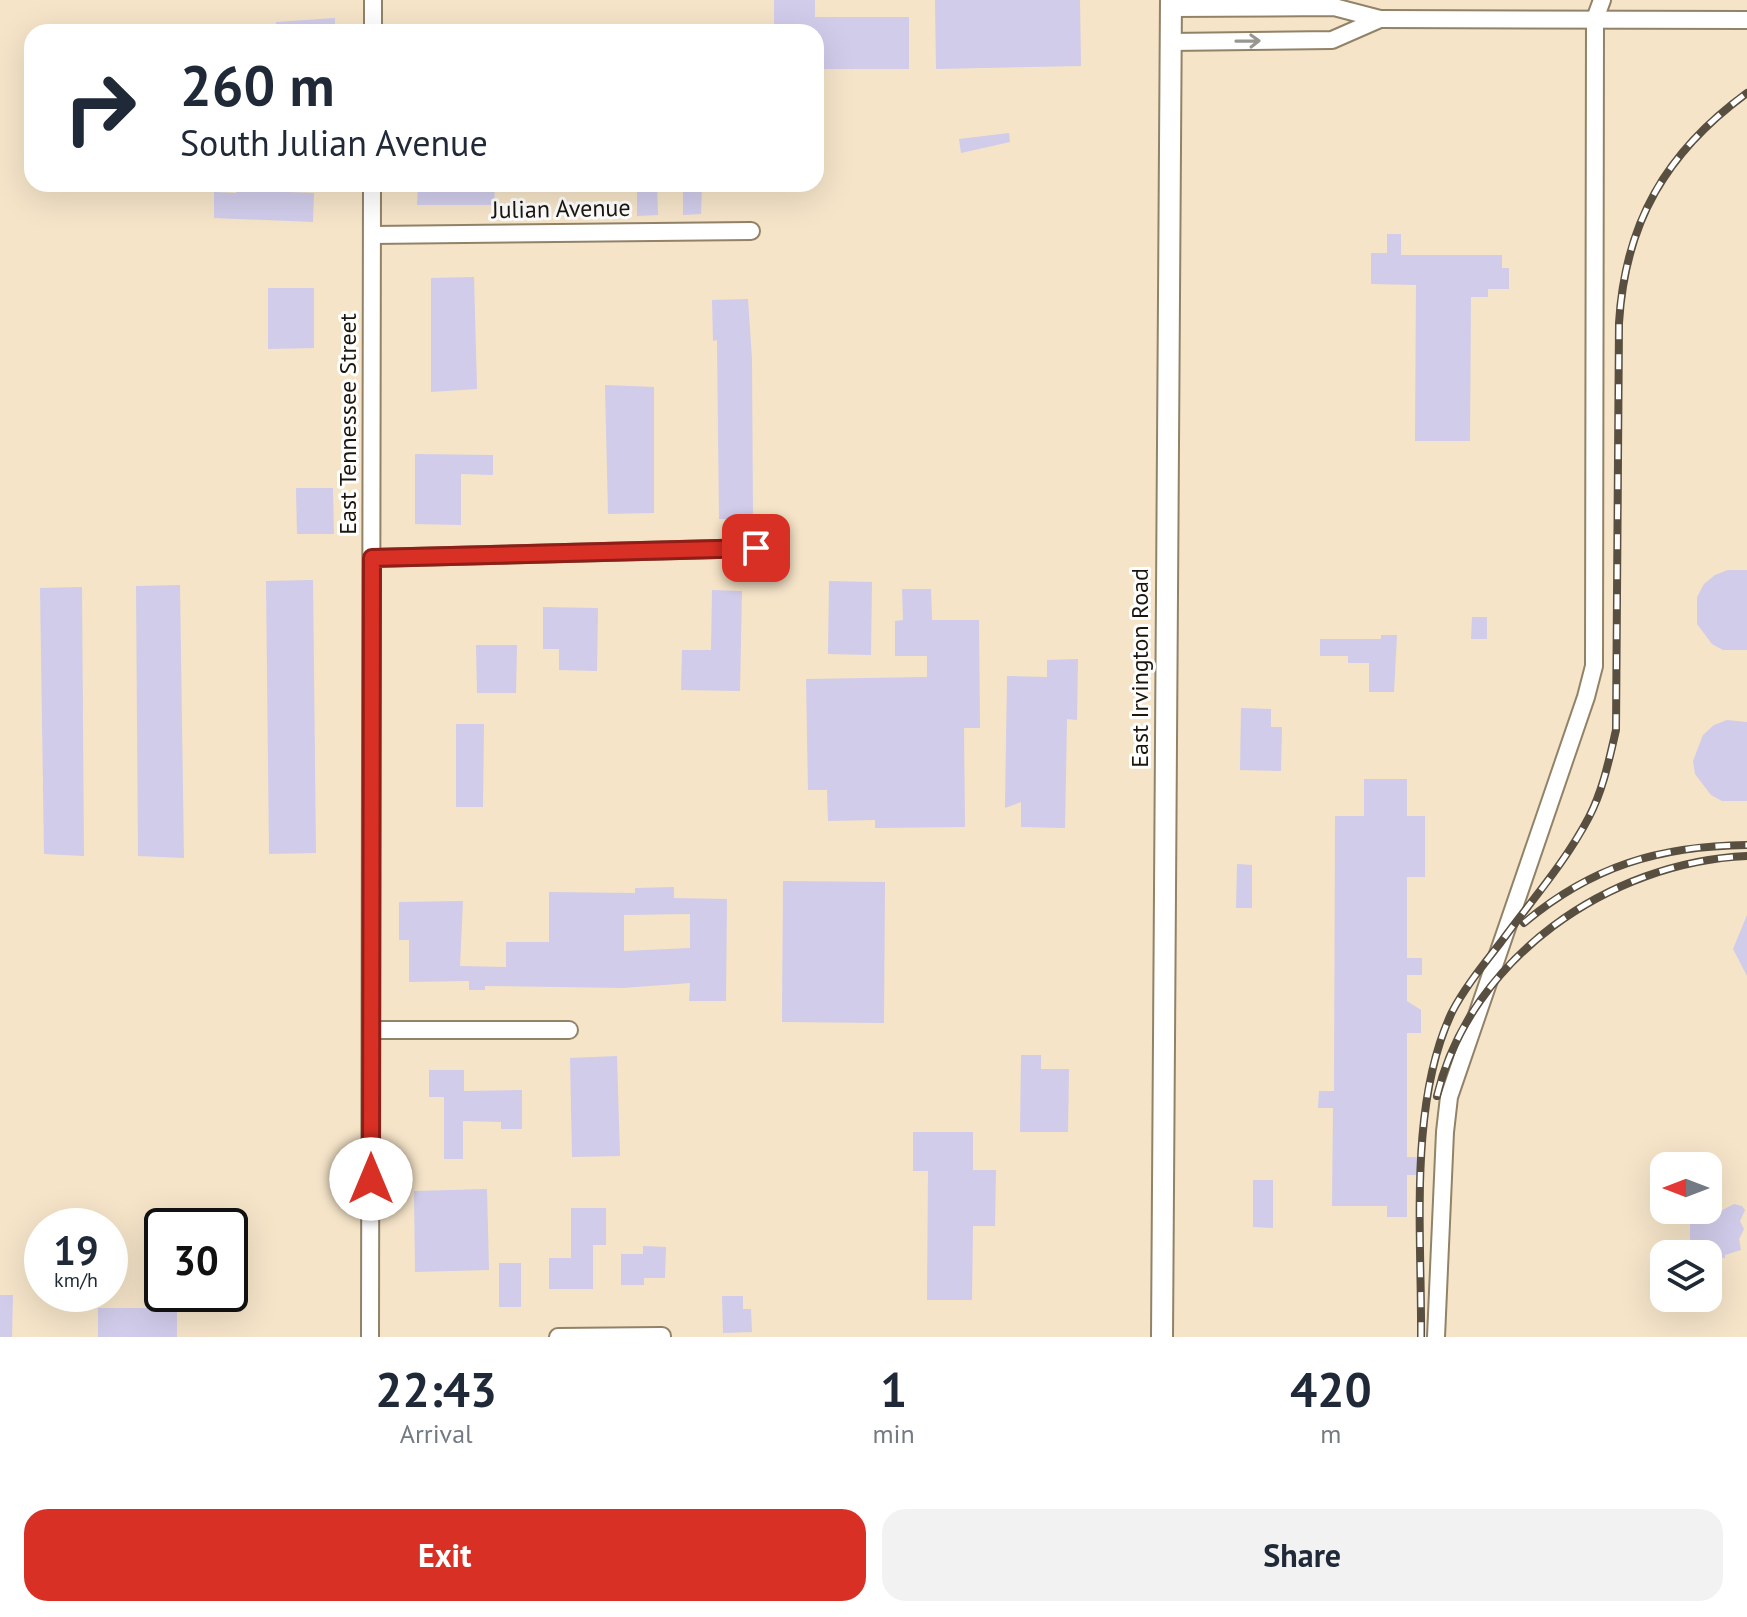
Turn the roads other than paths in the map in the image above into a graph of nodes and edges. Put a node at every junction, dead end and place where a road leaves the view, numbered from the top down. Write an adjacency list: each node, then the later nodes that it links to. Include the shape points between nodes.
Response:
1 (373, 0): 7 (street)
2 (1602, 0): 5 (street)
3 (1171, 4): 4 (street, via 1334,7); 8 (street, East Irvington Road)
4 (1380, 19): 5 (street); 8 (street, one-way to 4, via 1332,40)
5 (1595, 19): 6 (street); 20 (street, via 1594,666 1449,1097)
6 (1747, 20)
7 (373, 24)
8 (1170, 42): 19 (street, East Irvington Road)
9 (372, 192): 11 (street, East Tennessee Street)
10 (751, 231): 11 (street, Julian Avenue)
11 (372, 235): 13 (street, East Tennessee Street)
12 (756, 548): 13 (street)
13 (372, 558): 14 (street, East Tennessee Street)
14 (371, 1030): 15 (street); 17 (street, East Tennessee Street)
15 (569, 1030)
16 (662, 1336): 18 (street)
17 (370, 1337)
18 (558, 1337)
19 (1162, 1337)
20 (1436, 1337)

